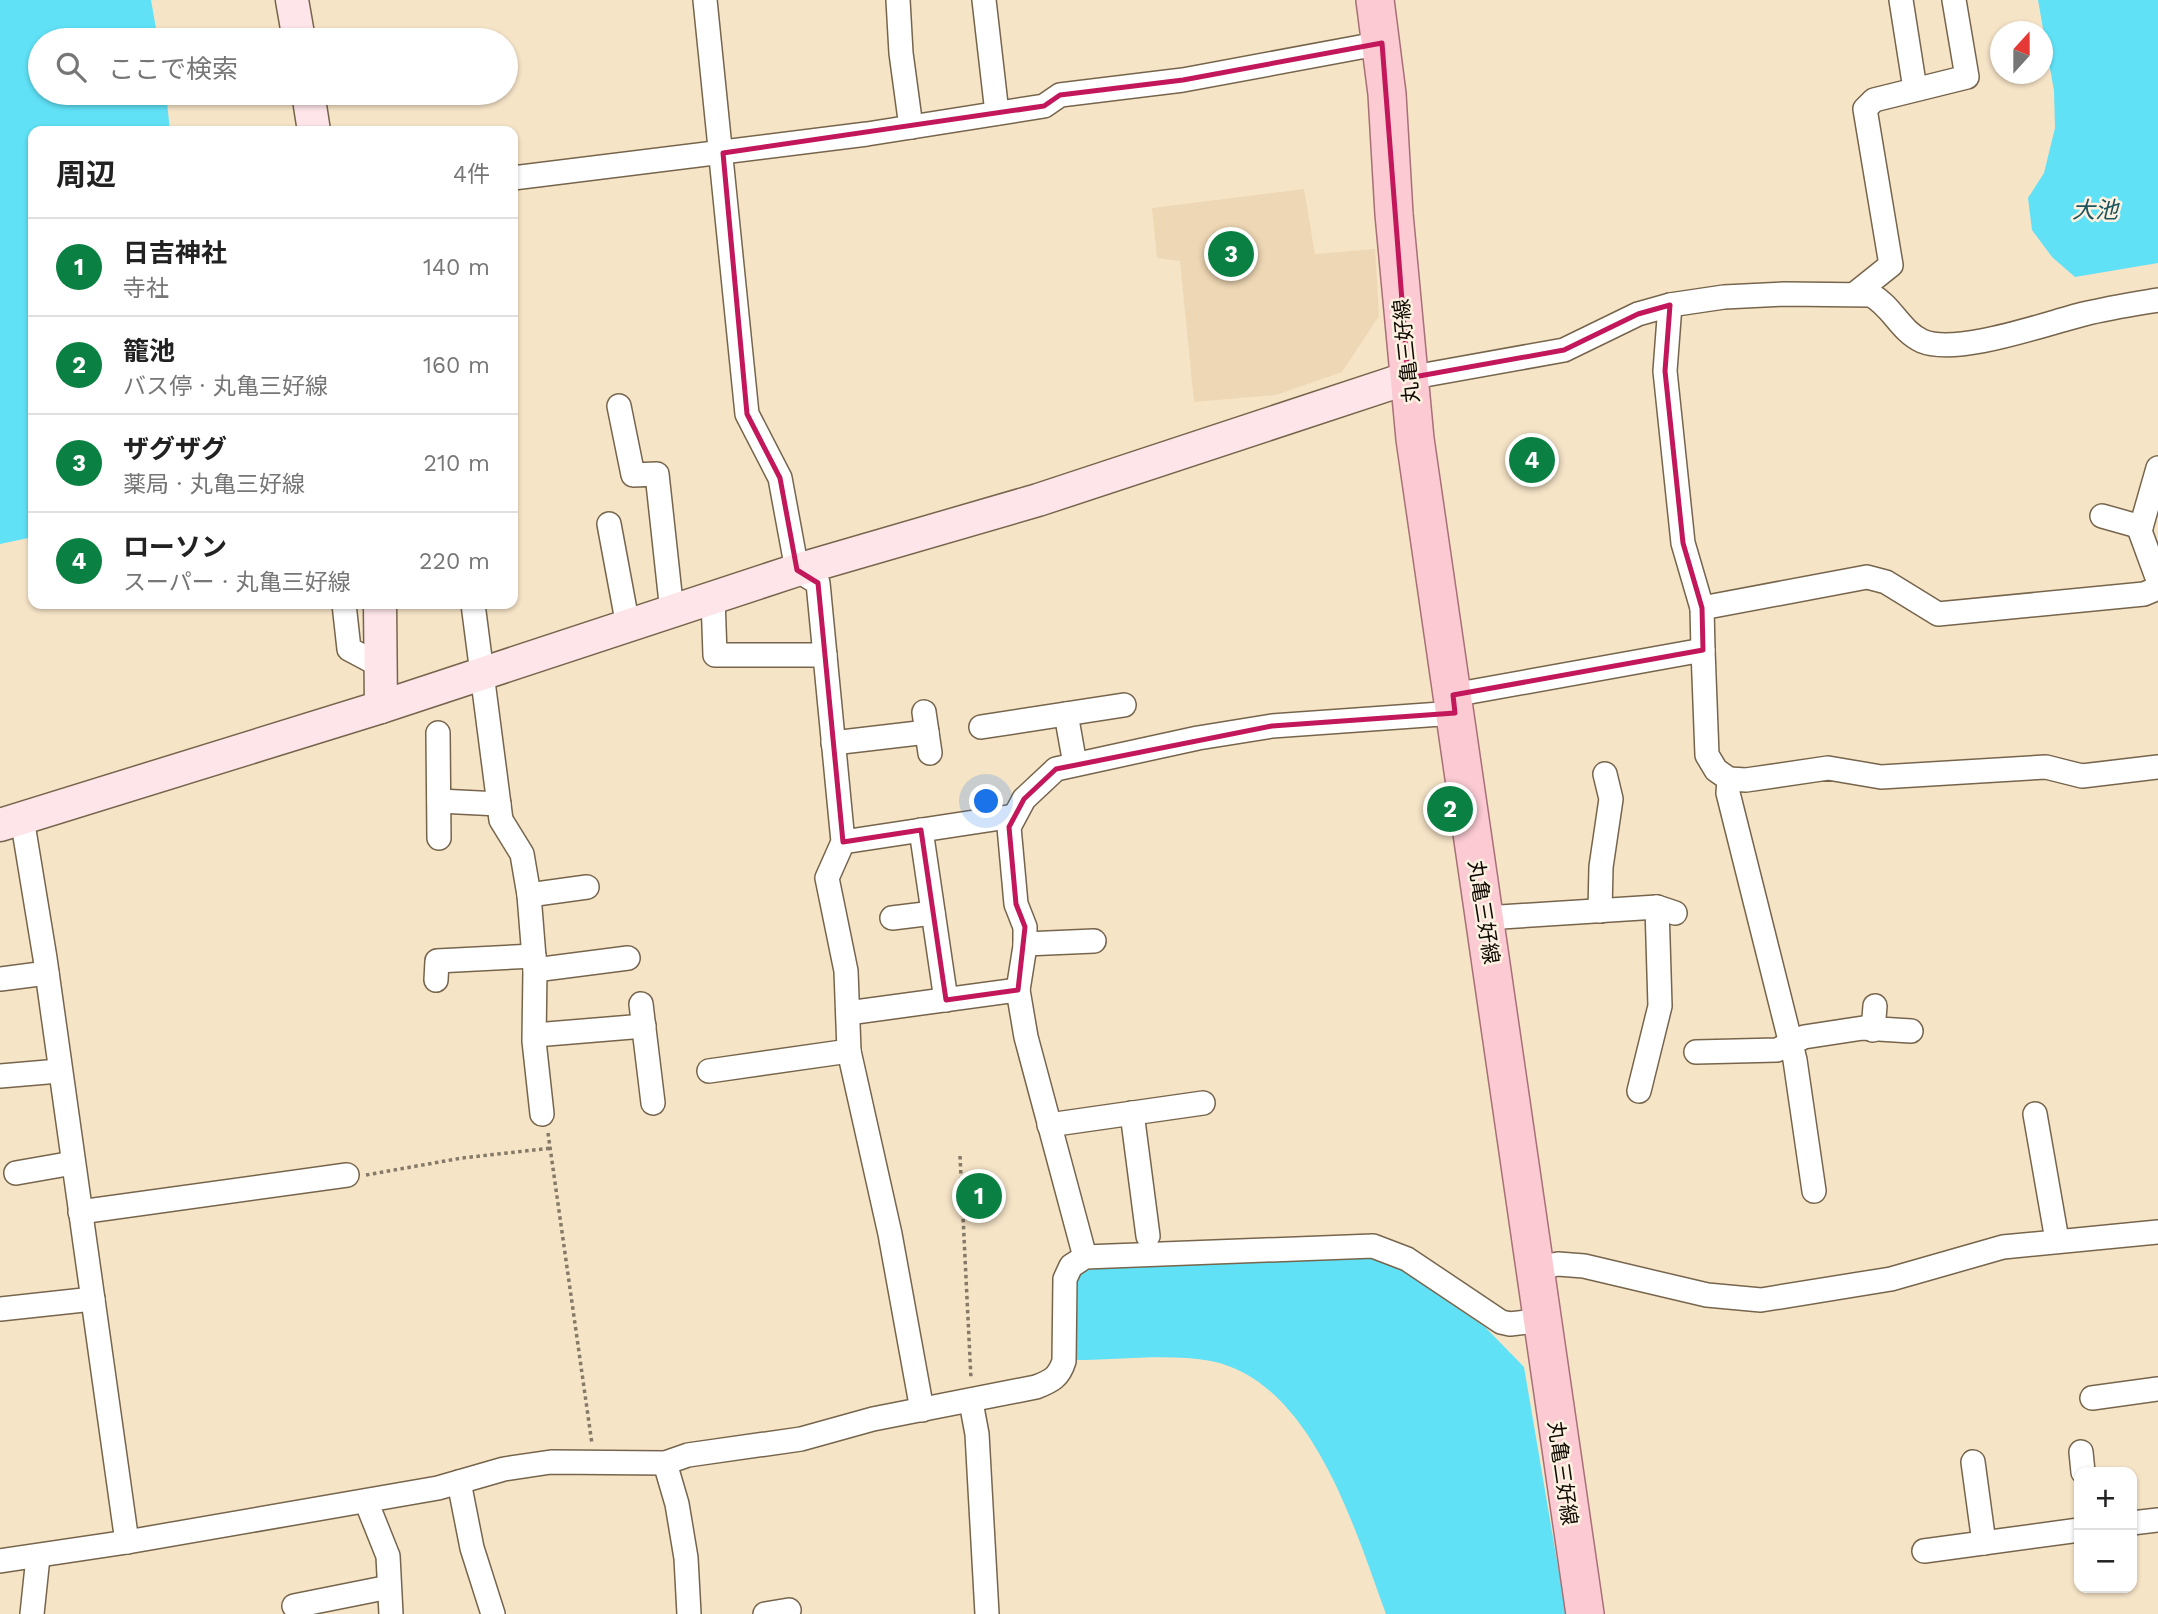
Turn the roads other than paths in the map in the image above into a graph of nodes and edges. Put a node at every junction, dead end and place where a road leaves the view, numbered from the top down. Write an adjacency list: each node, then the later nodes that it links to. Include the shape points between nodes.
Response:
1 (292, 0): 8 (street)
2 (705, 0): 15 (street)
3 (898, 0): 14 (street)
4 (984, 0): 12 (street)
5 (1375, 0): 9 (main road, 丸亀三好線)
6 (1901, 0): 10 (street)
7 (1954, 0): 10 (street, via 1967,76)
8 (297, 28)
9 (1382, 43): 12 (street, via 1183,80 1060,95 1044,106); 20 (main road, 丸亀三好線)
10 (1915, 89): 17 (street, via 1874,100 1865,109 1891,265)
11 (310, 105): 13 (street)
12 (997, 113): 14 (street)
13 (313, 126)
14 (911, 127): 15 (street)
15 (723, 153): 16 (street); 26 (street, via 747,414 780,478)
16 (518, 177)
17 (1856, 293): 18 (street, via 1883,301 1909,332 1939,345); 19 (street, via 1724,297)
18 (2158, 300)
19 (1670, 305): 20 (street, via 1638,314 1564,350); 30 (street, via 1665,371 1683,543)
20 (1408, 378): 26 (street, via 1038,500); 40 (main road, 丸亀三好線)
21 (619, 406): 34 (street, via 633,475 657,474)
22 (2158, 468): 25 (street)
23 (2102, 516): 25 (street)
24 (609, 524): 35 (street)
25 (2141, 527): 27 (street)
26 (797, 570): 29 (street); 37 (street, via 818,583)
27 (2158, 580)
28 (2158, 588): 30 (street, via 2144,594 1938,614 1886,582 1867,577)
29 (713, 598): 34 (street); 37 (street, via 715,655)
30 (1702, 607): 36 (street)
31 (345, 609): 38 (street, via 349,649)
32 (380, 609): 38 (street)
33 (474, 609): 39 (street)
34 (672, 612): 35 (street)
35 (628, 626): 39 (street)
36 (1703, 650): 40 (street); 51 (street, via 1707,755 1716,770)
37 (825, 655): 47 (street)
38 (381, 666): 42 (street)
39 (482, 674): 42 (street); 53 (street)
40 (1454, 704): 48 (street, via 1272,726); 64 (main road, 丸亀三好線)
41 (1124, 705): 43 (street)
42 (381, 706): 55 (street)
43 (1066, 714): 44 (street); 48 (street)
44 (981, 727)
45 (927, 732): 47 (street)
46 (438, 733): 52 (street)
47 (833, 743): 58 (street)
48 (1074, 764): 54 (street, via 1055,769 1024,799)
49 (2158, 767): 51 (street, via 2082,776 2046,767 1881,777 1828,768)
50 (1605, 774): 61 (street, via 1611,799)
51 (1729, 779): 79 (street, via 1727,793)
52 (439, 801): 53 (street); 57 (street)
53 (499, 804): 60 (street, via 501,820 522,854)
54 (1014, 816): 56 (street); 66 (street, via 1009,827 1010,867)
55 (11, 821): 69 (street)
56 (921, 830): 58 (street); 62 (street)
57 (439, 838)
58 (843, 842): 75 (street, via 827,878 846,971)
59 (587, 887): 60 (street)
60 (529, 895): 68 (street)
61 (1600, 911): 64 (street); 85 (street, via 1666,910 1661,1044)
62 (933, 913): 63 (street); 73 (street)
63 (892, 918)
64 (1485, 918): 101 (main road, 丸亀三好線)
65 (1094, 941): 66 (street)
66 (1025, 944): 72 (street)
67 (628, 958): 68 (street)
68 (534, 963): 71 (street, via 437,961); 78 (street)
69 (47, 973): 70 (street); 82 (street)
70 (0, 979)
71 (436, 980)
72 (1018, 990): 73 (street); 91 (street)
73 (946, 1000): 75 (street)
74 (1875, 1006): 76 (street)
75 (848, 1013): 80 (street)
76 (1873, 1030): 77 (street); 79 (street, via 1804,1037)
77 (1911, 1031)
78 (535, 1035): 87 (street, via 642,1015); 89 (street)
79 (1790, 1043): 81 (street, via 1777,1050); 95 (street, via 1819,1164)
80 (849, 1051): 83 (street, via 779,1052); 108 (street, via 890,1234)
81 (1696, 1052)
82 (59, 1071): 84 (street); 92 (street)
83 (709, 1071)
84 (0, 1076)
85 (1639, 1091)
86 (1203, 1102): 88 (street)
87 (653, 1103)
88 (1132, 1112): 91 (street); 98 (street)
89 (542, 1114)
90 (2035, 1114): 99 (street)
91 (1049, 1125): 100 (street)
92 (73, 1163): 93 (street); 96 (street)
93 (16, 1172)
94 (347, 1175): 96 (street)
95 (1814, 1191)
96 (80, 1212): 102 (street)
97 (2158, 1232): 99 (street)
98 (1149, 1236)
99 (2057, 1241): 101 (street, via 2003,1247 1891,1279 1761,1300 1707,1296 1584,1266)
100 (1085, 1257): 104 (street, via 1365,1245 1406,1259 1501,1322); 107 (street, via 1071,1266 1065,1279 1064,1361 1055,1379)
101 (1537, 1268): 104 (main road, 丸亀三好線)
102 (93, 1299): 103 (street); 116 (street)
103 (0, 1309)
104 (1543, 1320): 130 (main road, 丸亀三好線)
105 (2158, 1389): 106 (street)
106 (2092, 1398)
107 (971, 1402): 108 (street); 129 (street, via 977,1434)
108 (922, 1410): 110 (street, via 801,1439 688,1455)
109 (1973, 1462): 117 (street)
110 (665, 1463): 111 (street, via 551,1462); 127 (street, via 686,1558)
111 (458, 1482): 112 (street); 126 (street)
112 (366, 1501): 116 (street); 121 (street, via 388,1556)
113 (2158, 1520): 114 (street)
114 (2137, 1522)
115 (2074, 1531): 117 (street)
116 (127, 1542): 119 (street)
117 (1984, 1543): 118 (street)
118 (1924, 1551)
119 (38, 1556): 120 (street); 124 (street)
120 (0, 1561)
121 (388, 1587): 122 (street); 125 (street)
122 (294, 1606)
123 (789, 1610): 128 (street)
124 (32, 1614)
125 (391, 1614)
126 (493, 1614)
127 (689, 1614)
128 (765, 1614)
129 (987, 1614)
130 (1585, 1614)

